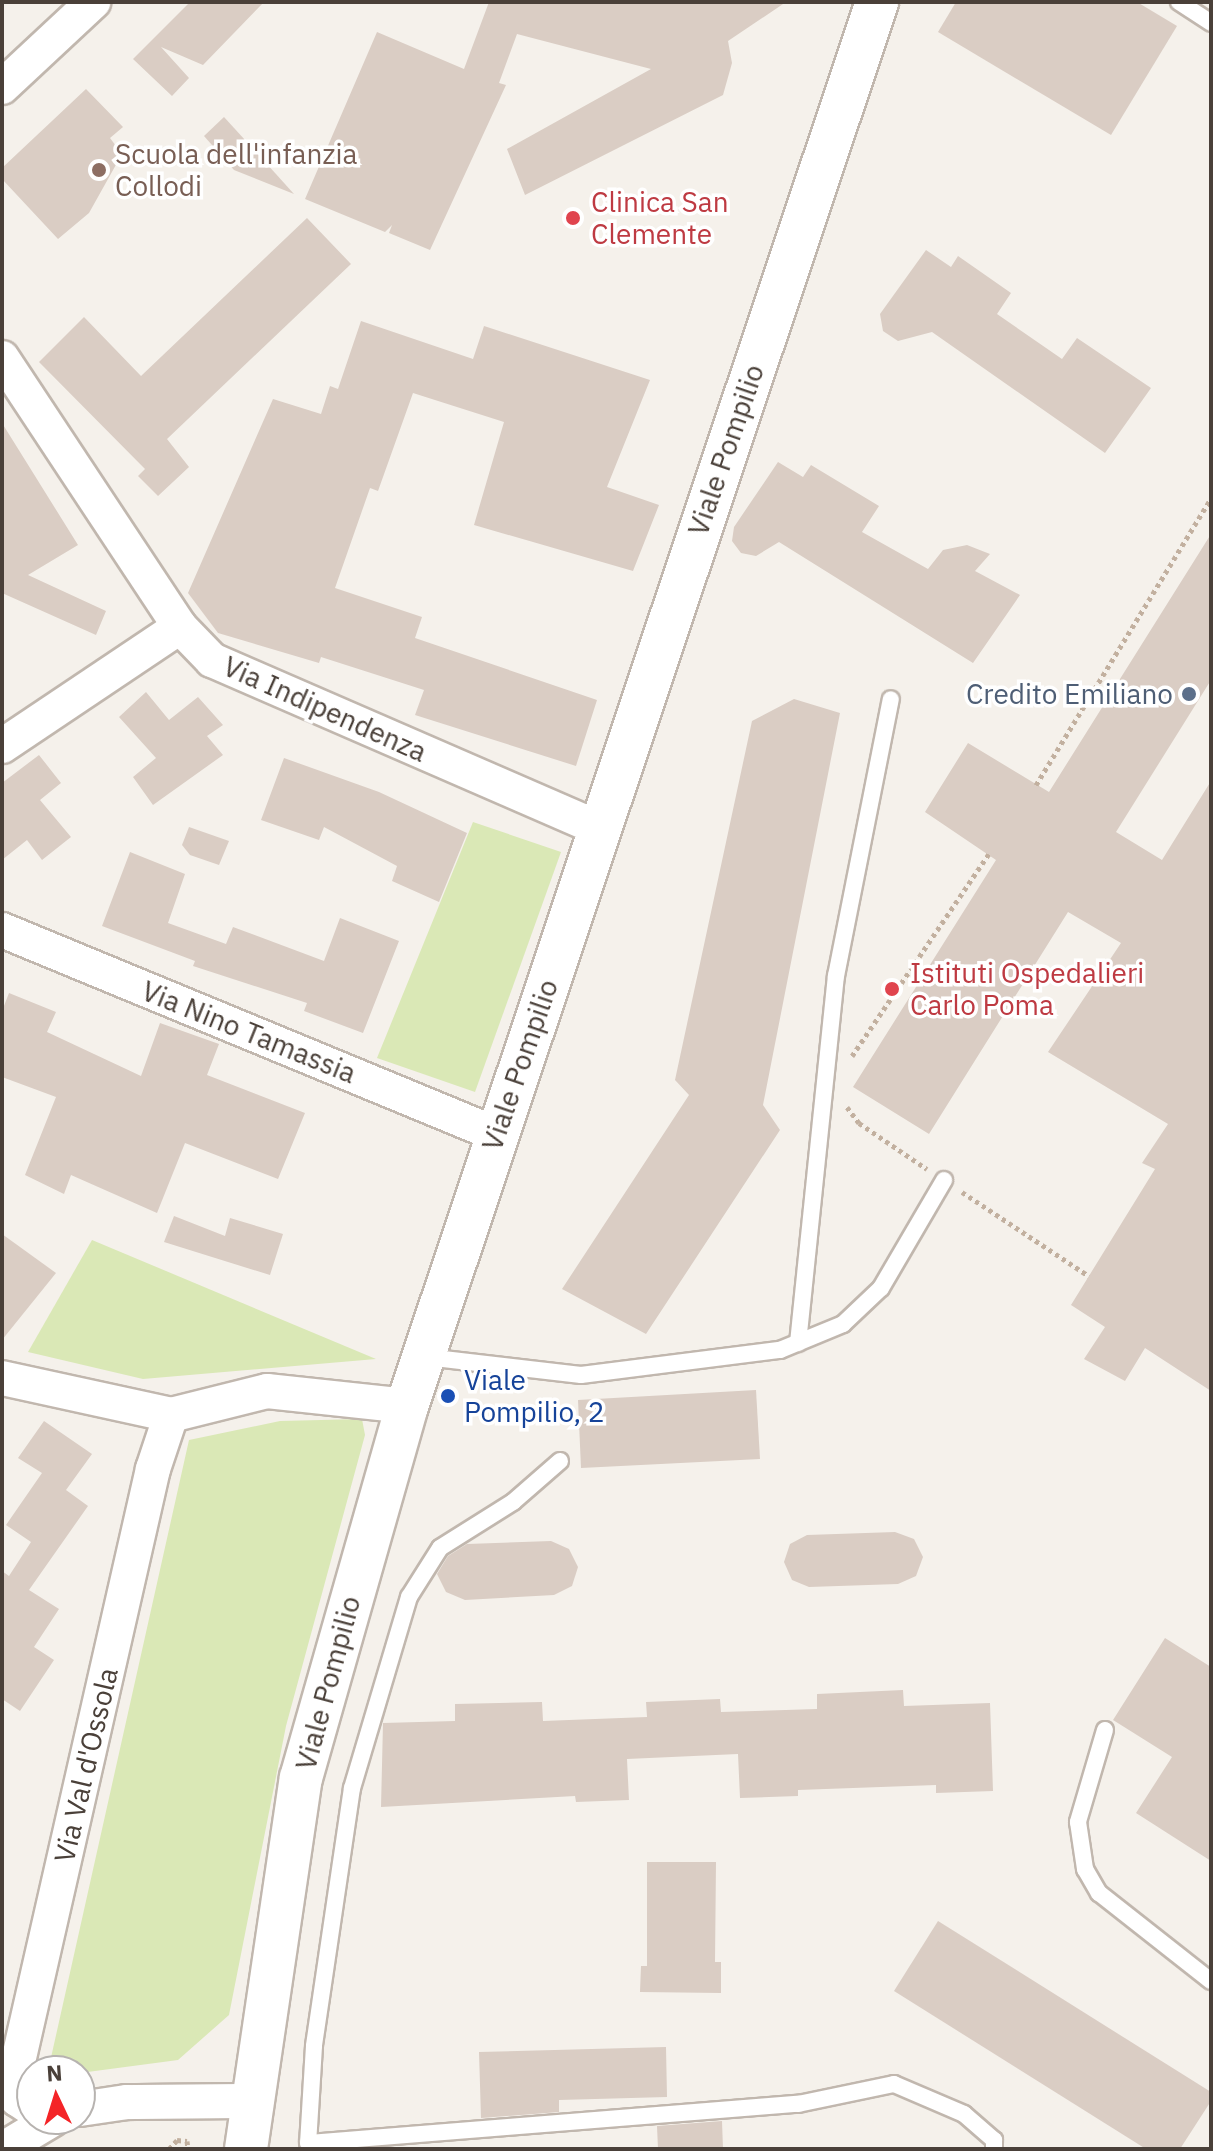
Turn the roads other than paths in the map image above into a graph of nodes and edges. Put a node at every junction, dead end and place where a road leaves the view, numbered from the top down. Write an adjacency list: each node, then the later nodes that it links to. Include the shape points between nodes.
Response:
1 (74, 2): 6 (lane)
2 (93, 2): 7 (street)
3 (877, 2): 13 (street, Viale Pompilio)
4 (1179, 2): 5 (lane)
5 (1211, 23)
6 (2, 70)
7 (2, 87)
8 (2, 358): 10 (street, Via Indipendenza)
9 (2, 376): 10 (lane, Via Indipendenza)
10 (176, 630): 12 (street); 13 (street, Via Indipendenza, via 212,660)
11 (891, 699): 17 (lane, via 836,976)
12 (2, 746)
13 (597, 834): 15 (street, Viale Pompilio)
14 (2, 930): 15 (street, Via Nino Tamassia)
15 (496, 1134): 18 (street, Viale Pompilio)
16 (944, 1180): 17 (lane, via 881,1288 843,1324)
17 (798, 1343): 18 (lane, via 780,1350 581,1375)
18 (423, 1357): 20 (street, Viale Pompilio)
19 (2, 1378): 21 (street)
20 (407, 1406): 21 (street, via 267,1391); 28 (street, Viale Pompilio, via 301,1778)
21 (171, 1415): 25 (street, Via Val d'Ossola, via 153,1469)
22 (560, 1461): 33 (lane, via 513,1502 440,1548 409,1597 352,1788 314,2046 308,2143 798,2104 894,2084 964,2114 994,2140)
23 (1105, 1730): 24 (lane, via 1078,1822 1085,1869 1099,1893)
24 (1211, 1981)
25 (20, 2055)
26 (16, 2071): 27 (street, Via Val d'Ossola)
27 (16, 2095)
28 (252, 2101): 29 (street); 32 (street, Viale Pompilio)
29 (96, 2107)
30 (26, 2135): 31 (street)
31 (3, 2149)
32 (246, 2149)
33 (994, 2149)

